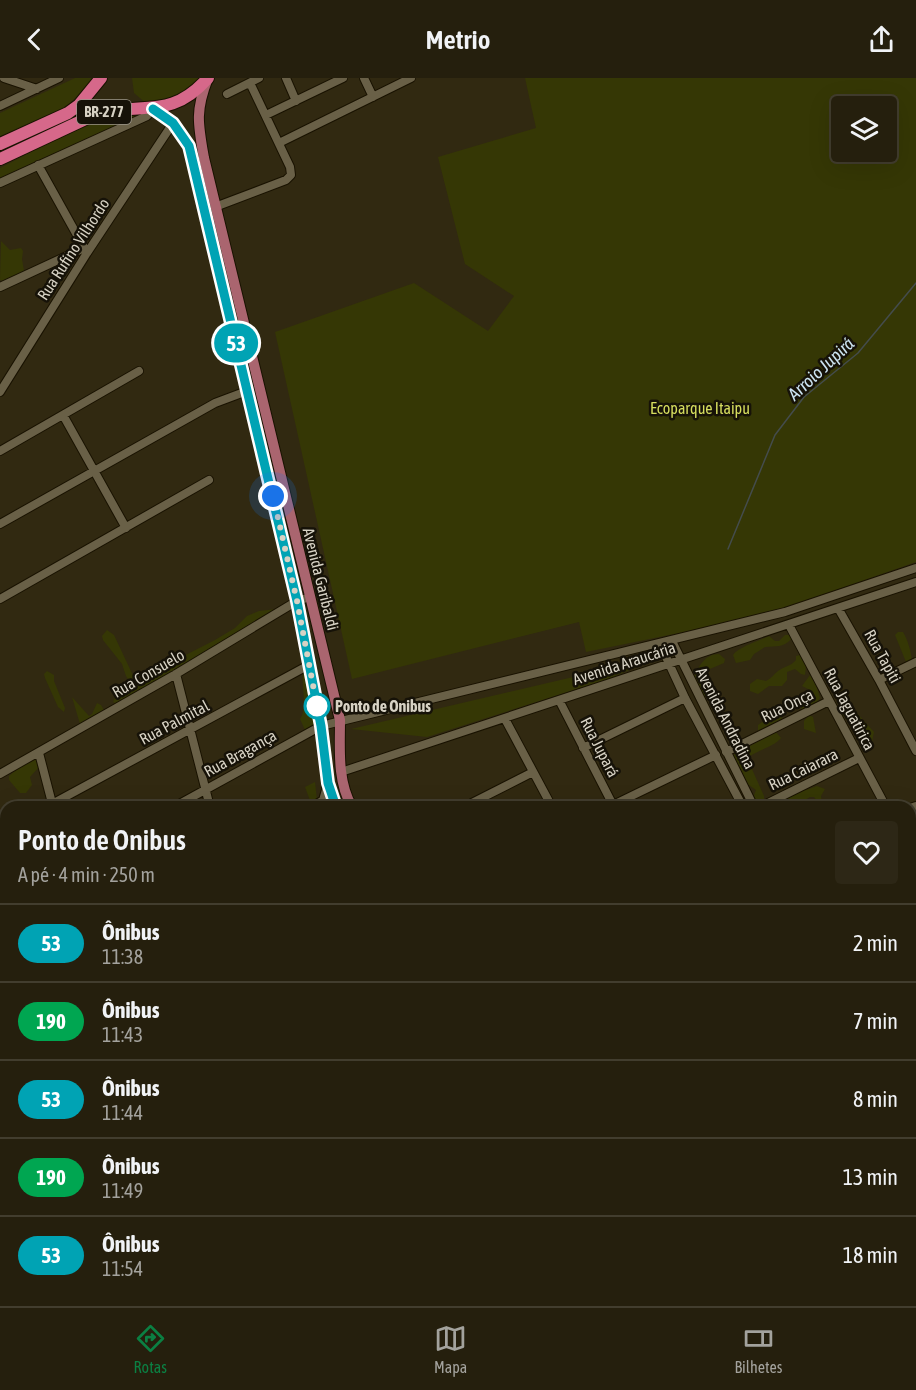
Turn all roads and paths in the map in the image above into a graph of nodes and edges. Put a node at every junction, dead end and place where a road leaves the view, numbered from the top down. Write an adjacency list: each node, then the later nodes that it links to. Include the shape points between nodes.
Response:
1 (4, 78): 12 (street)
2 (59, 78): 12 (street)
3 (101, 78): 21 (highway, BR-277, via 68,113)
4 (208, 78): 17 (highway, BR-277, via 180,100); 25 (main road, Avenida Garibaldi, via 197,119)
5 (259, 78): 11 (street)
6 (286, 78): 15 (street)
7 (343, 78): 10 (street)
8 (364, 78): 14 (street)
9 (411, 78): 14 (street)
10 (328, 81): 15 (street)
11 (250, 82): 13 (street); 18 (street)
12 (37, 89): 16 (street)
13 (227, 94)
14 (373, 97): 20 (street)
15 (296, 101): 18 (street)
16 (0, 106)
17 (153, 109): 19 (main road, Avenida Garibaldi); 22 (highway, BR-277, via 94,115); 23 (street, via 147,116)
18 (266, 115): 20 (street)
19 (173, 123): 26 (street, Rua Rufino Vilhordo); 29 (main road, Avenida Garibaldi, via 189,146)
20 (279, 143): 25 (street, via 291,175)
21 (0, 144)
22 (2, 158)
23 (38, 165): 24 (street); 26 (street)
24 (0, 183)
25 (215, 207): 32 (main road, Avenida Garibaldi)
26 (85, 251): 27 (street); 30 (street, Rua Rufino Vilhordo)
27 (0, 287)
28 (139, 371): 31 (street)
29 (247, 391): 32 (main road, Avenida Garibaldi); 34 (street, via 215,403)
30 (0, 392)
31 (63, 416): 33 (street); 34 (street)
32 (267, 445): 40 (main road, Avenida Garibaldi); 42 (main road, Avenida Garibaldi)
33 (0, 451)
34 (93, 470): 36 (street); 37 (street)
35 (209, 480): 37 (street)
36 (0, 524)
37 (126, 528): 41 (street)
38 (916, 568): 45 (street, Avenida Araucária, via 785,612)
39 (916, 582): 43 (street, Avenida Araucária)
40 (310, 597): 42 (street, Rua Consuelo); 57 (main road, Avenida Garibaldi)
41 (0, 599)
42 (297, 601): 50 (main road, Avenida Garibaldi); 51 (street, Rua Consuelo)
43 (838, 608): 44 (street, Avenida Araucária); 52 (street, Rua Tapiti)
44 (789, 625): 47 (street, Avenida Araucária); 55 (street, Rua Jaguatirica)
45 (672, 641): 46 (street, Avenida Araucária); 47 (street, Avenida Andradina)
46 (660, 644): 49 (street, Avenida Andradina); 57 (street, Avenida Araucária)
47 (680, 660): 49 (street, Avenida Araucária); 63 (street, Avenida Andradina)
48 (916, 662): 52 (street)
49 (669, 664): 53 (street, Avenida Andradina); 54 (street, Avenida Araucária)
50 (309, 665): 58 (main road, Avenida Garibaldi); 59 (street, Rua Palmital)
51 (176, 674): 59 (street); 64 (street, Rua Consuelo)
52 (879, 680): 60 (street, Rua Tapiti)
53 (686, 698): 61 (street); 65 (street, Avenida Andradina)
54 (559, 700): 56 (street, Avenida Araucária); 61 (street, Rua Jupará)
55 (829, 701): 63 (street, Rua Onça); 66 (street, Rua Jaguatirica)
56 (505, 719): 68 (street, Avenida Araucária); 69 (street)
57 (340, 720): 58 (street, Avenida Araucária); 68 (main road, Avenida Garibaldi)
58 (321, 726): 67 (main road, Avenida Garibaldi); 72 (street, Rua Bragança)
59 (190, 731): 72 (street); 74 (street, Rua Palmital)
60 (913, 735): 62 (street, Rua Tapiti)
61 (583, 748): 82 (street, Rua Jupará)
62 (916, 751)
63 (726, 752): 85 (street, Avenida Andradina)
64 (39, 753): 70 (street, Rua Consuelo); 73 (street)
65 (716, 755): 83 (street); 84 (street, Avenida Andradina)
66 (859, 758): 86 (street, Rua Caiarara); 87 (street, Rua Jaguatirica)
67 (326, 768): 68 (main road); 71 (main road, Avenida Garibaldi)
68 (341, 772): 79 (main road, Avenida Garibaldi)
69 (533, 772): 80 (street); 81 (street)
70 (0, 774)
71 (328, 783): 77 (street); 78 (main road, Avenida Garibaldi)
72 (205, 790): 75 (street, Rua Bragança); 76 (street)
73 (51, 801)
74 (59, 801)
75 (185, 801)
76 (208, 801)
77 (322, 801)
78 (334, 801)
79 (349, 801)
80 (476, 801)
81 (549, 801)
82 (611, 801)
83 (624, 801)
84 (740, 801)
85 (751, 801)
86 (772, 801)
87 (883, 801)

